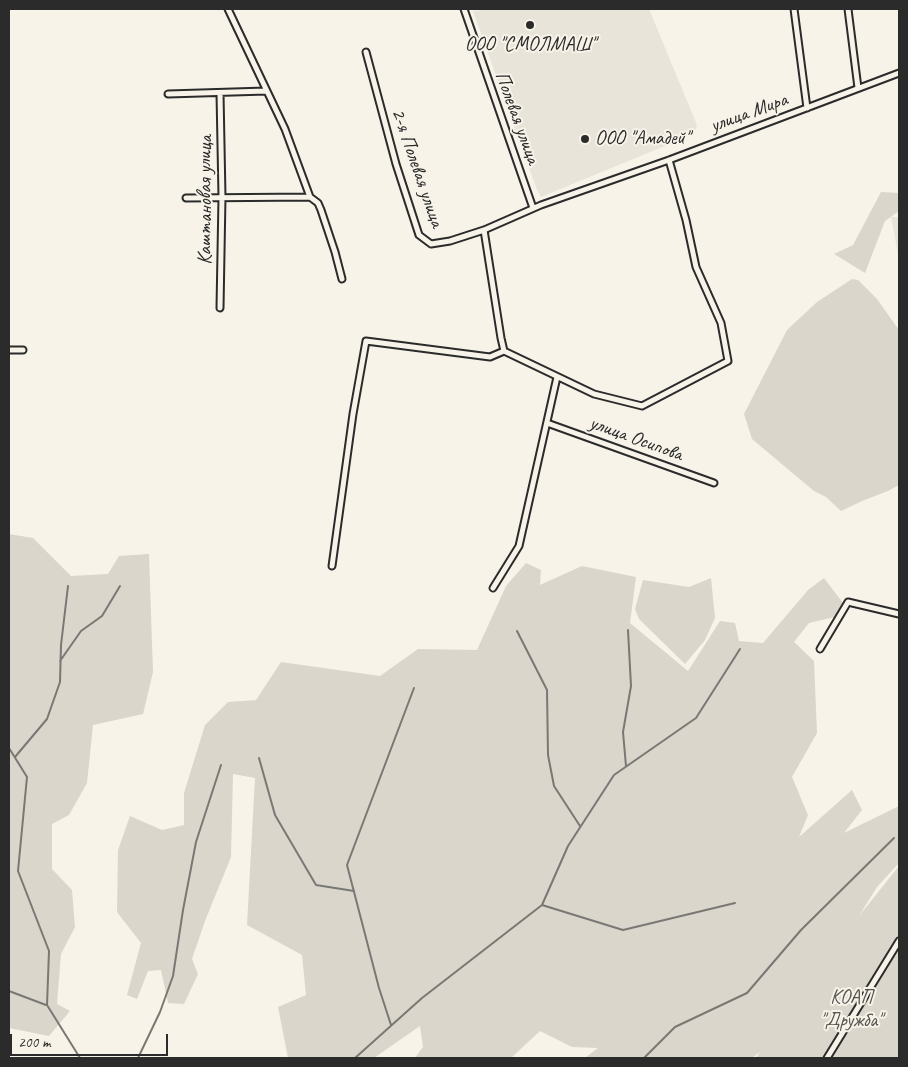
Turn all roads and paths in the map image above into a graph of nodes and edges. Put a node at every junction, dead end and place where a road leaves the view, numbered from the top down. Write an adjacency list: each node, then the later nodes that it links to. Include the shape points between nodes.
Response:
1 (228, 9): 8 (street)
2 (464, 9): 16 (street, Полевая улица)
3 (794, 9): 11 (street, улица Мира)
4 (848, 9): 7 (street)
5 (366, 52): 17 (street, 2-я Полевая улица, via 419,235 431,244)
6 (899, 73): 7 (street, улица Мира)
7 (858, 88): 11 (street, улица Мира)
8 (266, 91): 9 (street); 14 (street, via 285,129)
9 (220, 93): 10 (street); 13 (street, Каштановая улица)
10 (168, 94)
11 (807, 108): 12 (street, улица Мира)
12 (669, 160): 16 (street, улица Мира); 23 (street, via 696,267 721,323 728,361 642,406 594,394)
13 (222, 197): 14 (street); 15 (street); 19 (street, Каштановая улица)
14 (310, 197): 18 (street, via 321,210)
15 (186, 198)
16 (533, 208): 17 (street, 2-я Полевая улица)
17 (484, 230): 22 (street)
18 (342, 279)
19 (220, 308)
20 (9, 350): 21 (street)
21 (23, 350)
22 (504, 351): 23 (street); 26 (street, via 490,357 366,341)
23 (558, 377): 24 (street)
24 (547, 423): 25 (street, улица Осипова); 27 (street, via 519,546)
25 (714, 483)
26 (332, 566)
27 (493, 588)
28 (899, 614): 29 (street, via 848,602)
29 (820, 649)
30 (899, 941): 31 (street)
31 (828, 1058)

